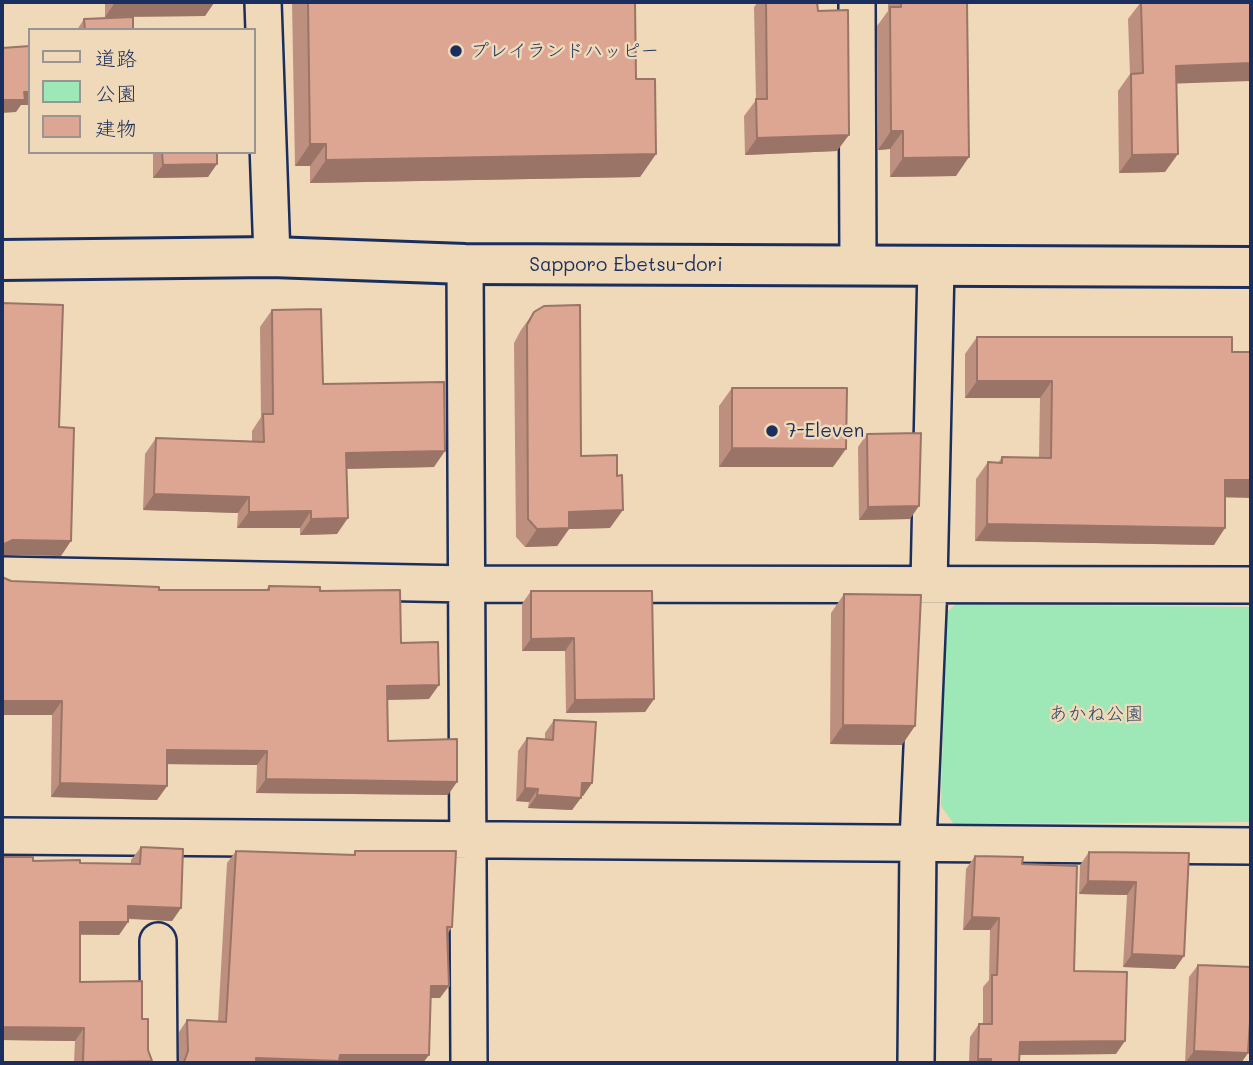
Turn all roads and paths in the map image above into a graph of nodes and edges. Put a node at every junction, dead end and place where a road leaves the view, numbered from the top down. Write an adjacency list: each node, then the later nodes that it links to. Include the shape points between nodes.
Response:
1 (263, 2): 3 (street)
2 (857, 2): 6 (street)
3 (272, 257): 4 (highway, Sapporo Ebetsu-dori); 5 (highway, Sapporo Ebetsu-dori)
4 (2, 260)
5 (465, 264): 6 (highway, Sapporo Ebetsu-dori); 10 (street)
6 (858, 266): 7 (highway, Sapporo Ebetsu-dori)
7 (936, 266): 8 (highway, Sapporo Ebetsu-dori); 11 (street)
8 (1251, 267)
9 (2, 575): 10 (street)
10 (467, 584): 11 (street); 14 (street)
11 (929, 584): 12 (street); 15 (street)
12 (1251, 585)
13 (2, 836): 14 (street)
14 (468, 838): 15 (street); 19 (street)
15 (918, 842): 16 (street); 20 (street)
16 (1251, 846)
17 (158, 941): 18 (street)
18 (159, 1063)
19 (469, 1063)
20 (916, 1063)

